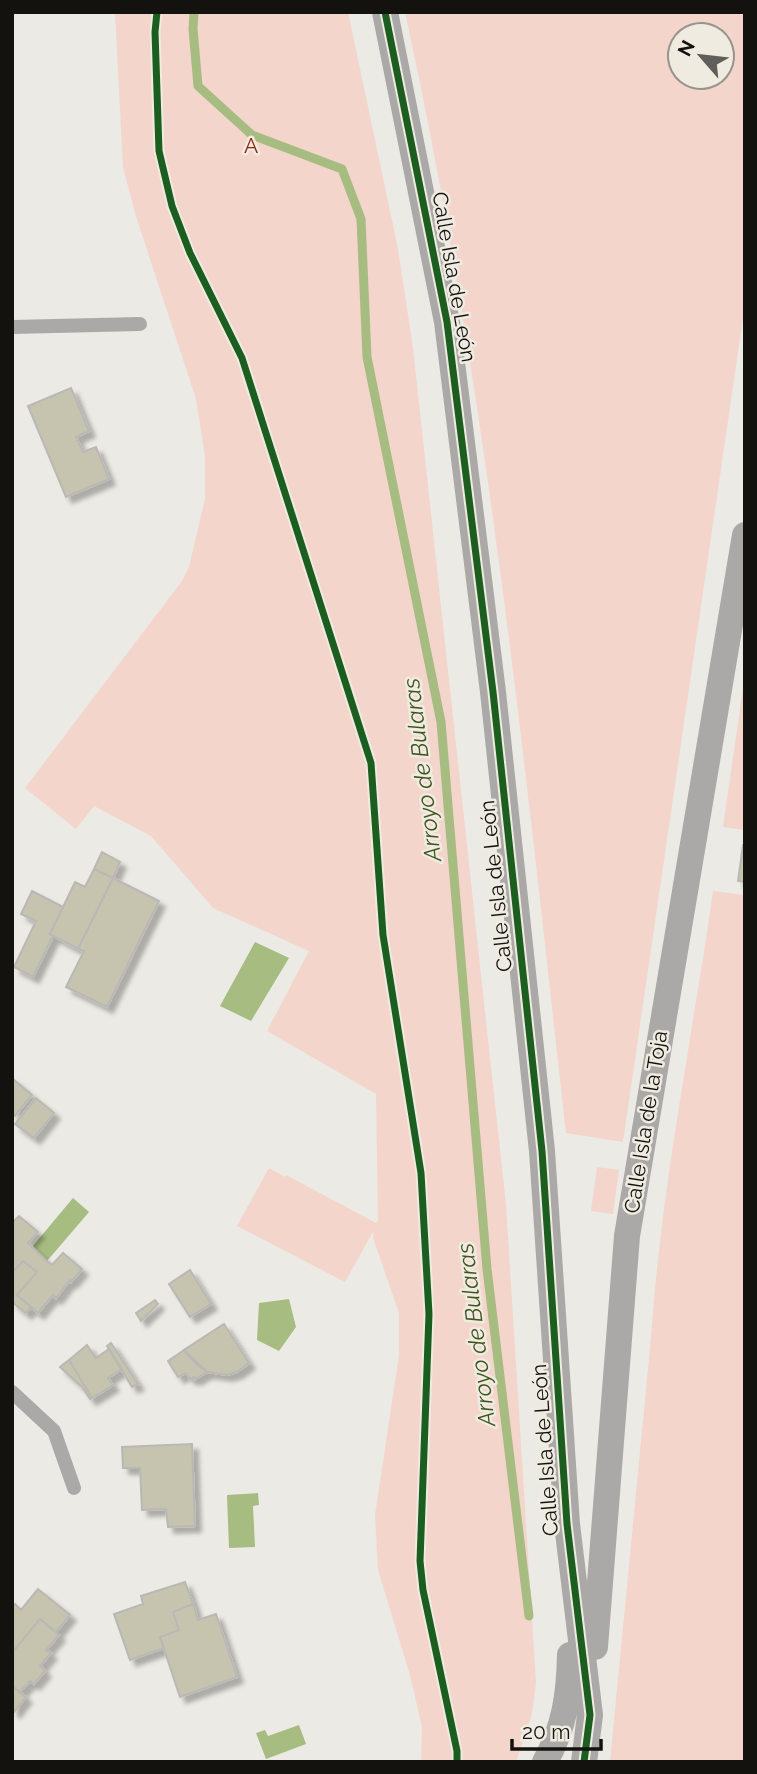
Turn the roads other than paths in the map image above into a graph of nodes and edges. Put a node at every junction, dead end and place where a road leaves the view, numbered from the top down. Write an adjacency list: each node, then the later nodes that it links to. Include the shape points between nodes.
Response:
1 (385, 12): 7 (street, Calle Isla de León, via 447,323 493,692 542,1151)
2 (140, 324): 3 (lane)
3 (12, 327)
4 (745, 534): 8 (street, Calle Isla de la Toja, via 628,1236)
5 (12, 1392): 6 (lane, via 54,1431)
6 (74, 1488)
7 (573, 1583): 8 (street, Calle Isla de León); 9 (street, Calle Isla de León, via 568,1702)
8 (590, 1715): 10 (street, Calle Isla de León)
9 (545, 1762)
10 (584, 1762)

